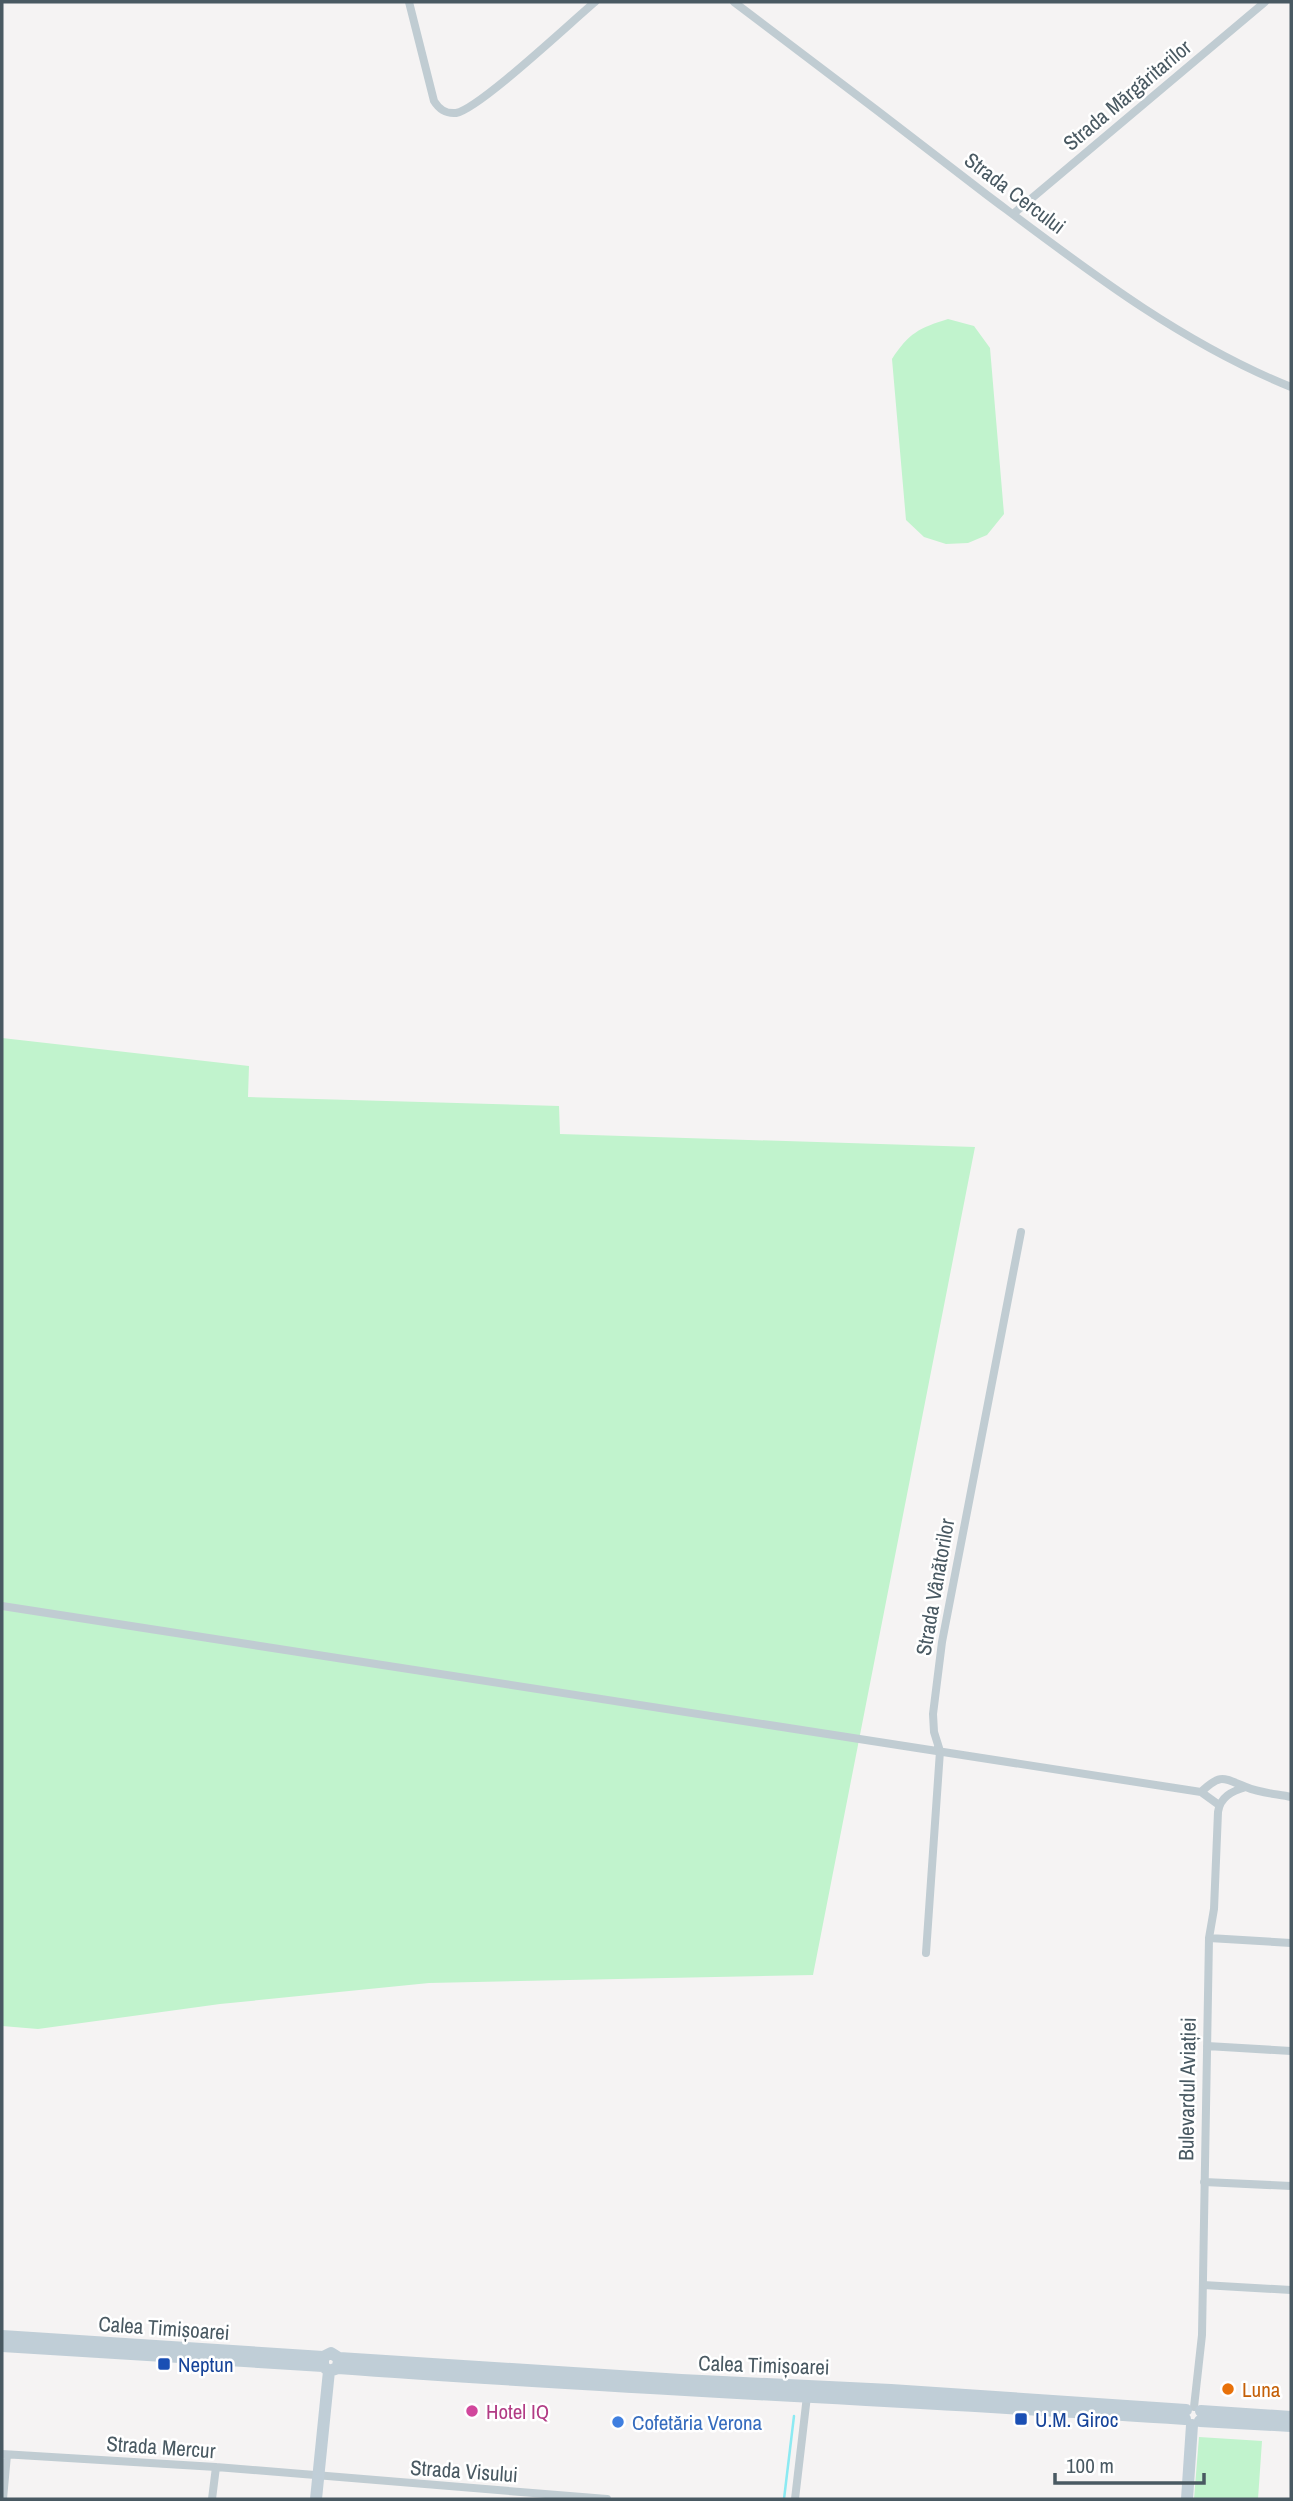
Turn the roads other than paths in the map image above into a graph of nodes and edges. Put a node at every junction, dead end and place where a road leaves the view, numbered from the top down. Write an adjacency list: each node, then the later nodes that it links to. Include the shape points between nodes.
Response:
1 (409, 2): 2 (street, via 434,101 447,113 456,113 481,100)
2 (595, 2)
3 (734, 2): 5 (street, Strada Cercului)
4 (1265, 2): 5 (street, Strada Mărgăritarilor)
5 (1013, 214): 6 (street, Strada Cercului, via 1154,316)
6 (1291, 387)
7 (1021, 1232): 9 (street, Strada Vânătorilor, via 942,1642 933,1714)
8 (2, 1605): 9 (street)
9 (940, 1751): 11 (street); 16 (street, Strada Vânătorilor)
10 (1246, 1787): 11 (street, via 1225,1779); 12 (street); 13 (street, via 1228,1794)
11 (1200, 1792): 13 (street)
12 (1291, 1797)
13 (1219, 1805): 14 (street, Bulevardul Aviației)
14 (1209, 1938): 15 (street); 17 (street, Bulevardul Aviației)
15 (1291, 1943)
16 (926, 1953)
17 (1207, 2046): 18 (street); 19 (street, Bulevardul Aviației)
18 (1291, 2051)
19 (1205, 2182): 20 (street); 21 (street, Bulevardul Aviației)
20 (1291, 2186)
21 (1203, 2285): 22 (street); 27 (street, Bulevardul Aviației)
22 (1291, 2290)
23 (2, 2336): 25 (main road, Calea Timișoarei)
24 (2, 2346): 25 (main road, Calea Timișoarei)
25 (330, 2364): 26 (main road, Calea Timișoarei, via 537,2382); 27 (main road, Calea Timișoarei, via 874,2389); 32 (main road)
26 (807, 2396): 27 (main road, Calea Timișoarei); 37 (street)
27 (1193, 2415): 28 (main road, Calea Timișoarei); 29 (main road, Calea Timișoarei); 38 (main road, Bulevardul Aviației)
28 (1291, 2417)
29 (1291, 2426)
30 (4, 2454): 31 (street, Strada Mercur); 33 (street)
31 (216, 2468): 32 (street, Strada Mercur); 34 (street)
32 (318, 2477): 35 (main road); 36 (street, Strada Visului)
33 (3, 2499)
34 (212, 2499)
35 (316, 2499)
36 (607, 2499)
37 (795, 2499)
38 (1187, 2499)

